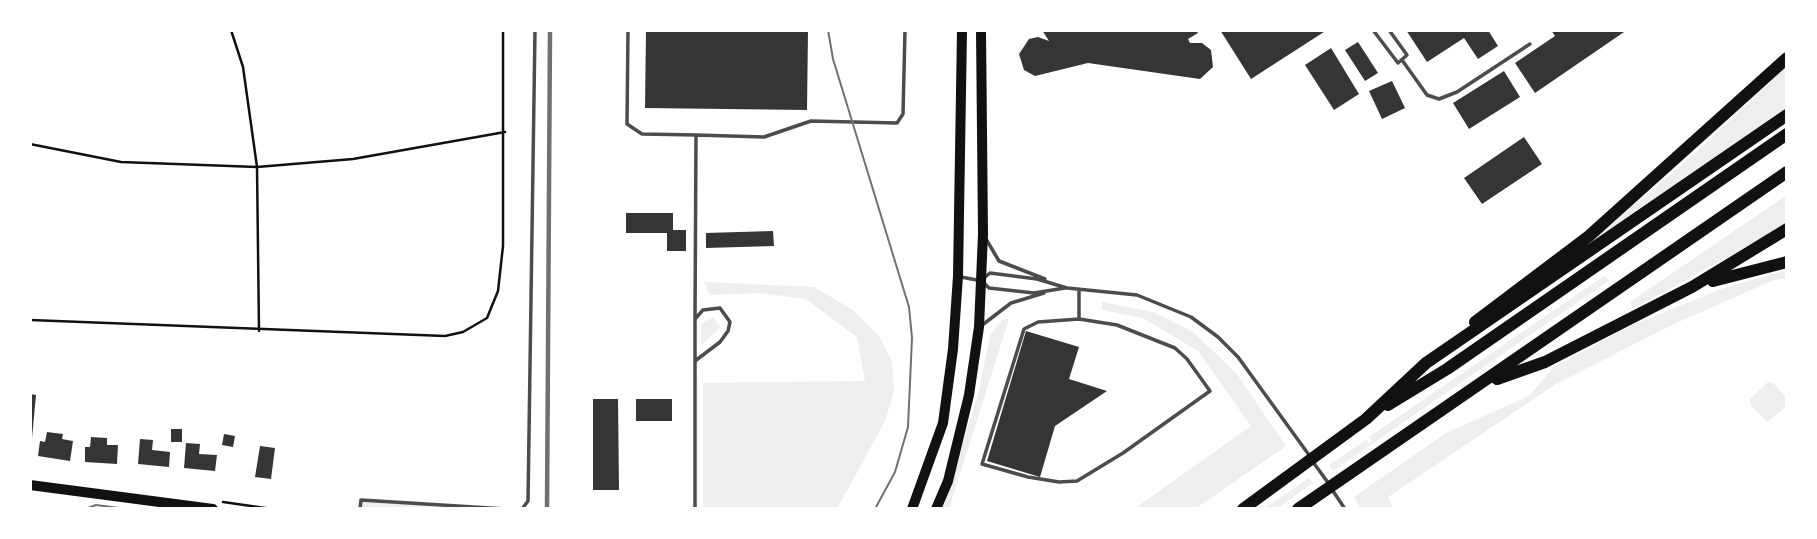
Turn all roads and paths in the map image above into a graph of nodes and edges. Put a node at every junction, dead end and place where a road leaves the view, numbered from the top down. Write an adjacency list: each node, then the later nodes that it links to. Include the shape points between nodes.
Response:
1 (232, 30): 18 (path, via 243,67)
2 (503, 30): 14 (path)
3 (535, 30): 41 (lane, via 528,501)
4 (628, 30): 16 (lane, via 627,124 642,134)
5 (905, 30): 16 (lane, via 903,114 897,123 811,121 764,137)
6 (962, 30): 23 (main road)
7 (981, 30): 21 (main road)
8 (1373, 30): 12 (lane, via 1394,62)
9 (1389, 30): 12 (lane, via 1407,55)
10 (1530, 44): 12 (lane, via 1439,99 1427,95)
11 (1787, 58): 34 (highway, via 1604,223)
12 (1402, 60)
13 (1787, 115): 34 (highway)
14 (505, 132): 18 (path, via 353,159); 32 (path, via 503,246 498,291 487,318 445,336)
15 (1787, 134): 36 (highway, via 1447,369)
16 (696, 135): 28 (lane)
17 (30, 144): 18 (path, via 121,162)
18 (257, 167): 32 (path)
19 (1787, 172): 35 (highway)
20 (1787, 229): 25 (highway)
21 (983, 234): 24 (main road); 26 (lane, via 999,261)
22 (1787, 262): 25 (highway)
23 (958, 276): 24 (lane); 43 (main road, via 943,423)
24 (982, 281): 26 (lane, via 989,288 1034,293); 26 (lane, via 990,273); 31 (main road)
25 (1692, 287): 35 (highway, via 1545,362)
26 (1067, 288): 27 (lane); 31 (lane, via 1011,303)
27 (1079, 289): 29 (lane); 47 (lane, via 1137,295 1191,317 1218,337 1238,357)
28 (695, 319): 33 (lane); 33 (lane, via 712,307 720,308 730,322 725,338)
29 (1079, 319): 29 (lane, via 1038,321 1024,329 982,464 1028,477 1077,481 1210,391 1175,348 1117,325)
30 (30, 320): 32 (path)
31 (979, 327): 44 (main road, via 969,395 948,481)
32 (259, 331)
33 (695, 361): 42 (lane)
34 (1426, 363): 36 (highway)
35 (1480, 385): 46 (highway)
36 (1366, 419): 45 (highway)
37 (30, 485): 38 (main road)
38 (213, 509)
39 (360, 509): 40 (lane, via 361,500)
40 (506, 509)
41 (522, 509)
42 (695, 509)
43 (912, 509)
44 (936, 509)
45 (1243, 509)
46 (1298, 509)
47 (1345, 509)

